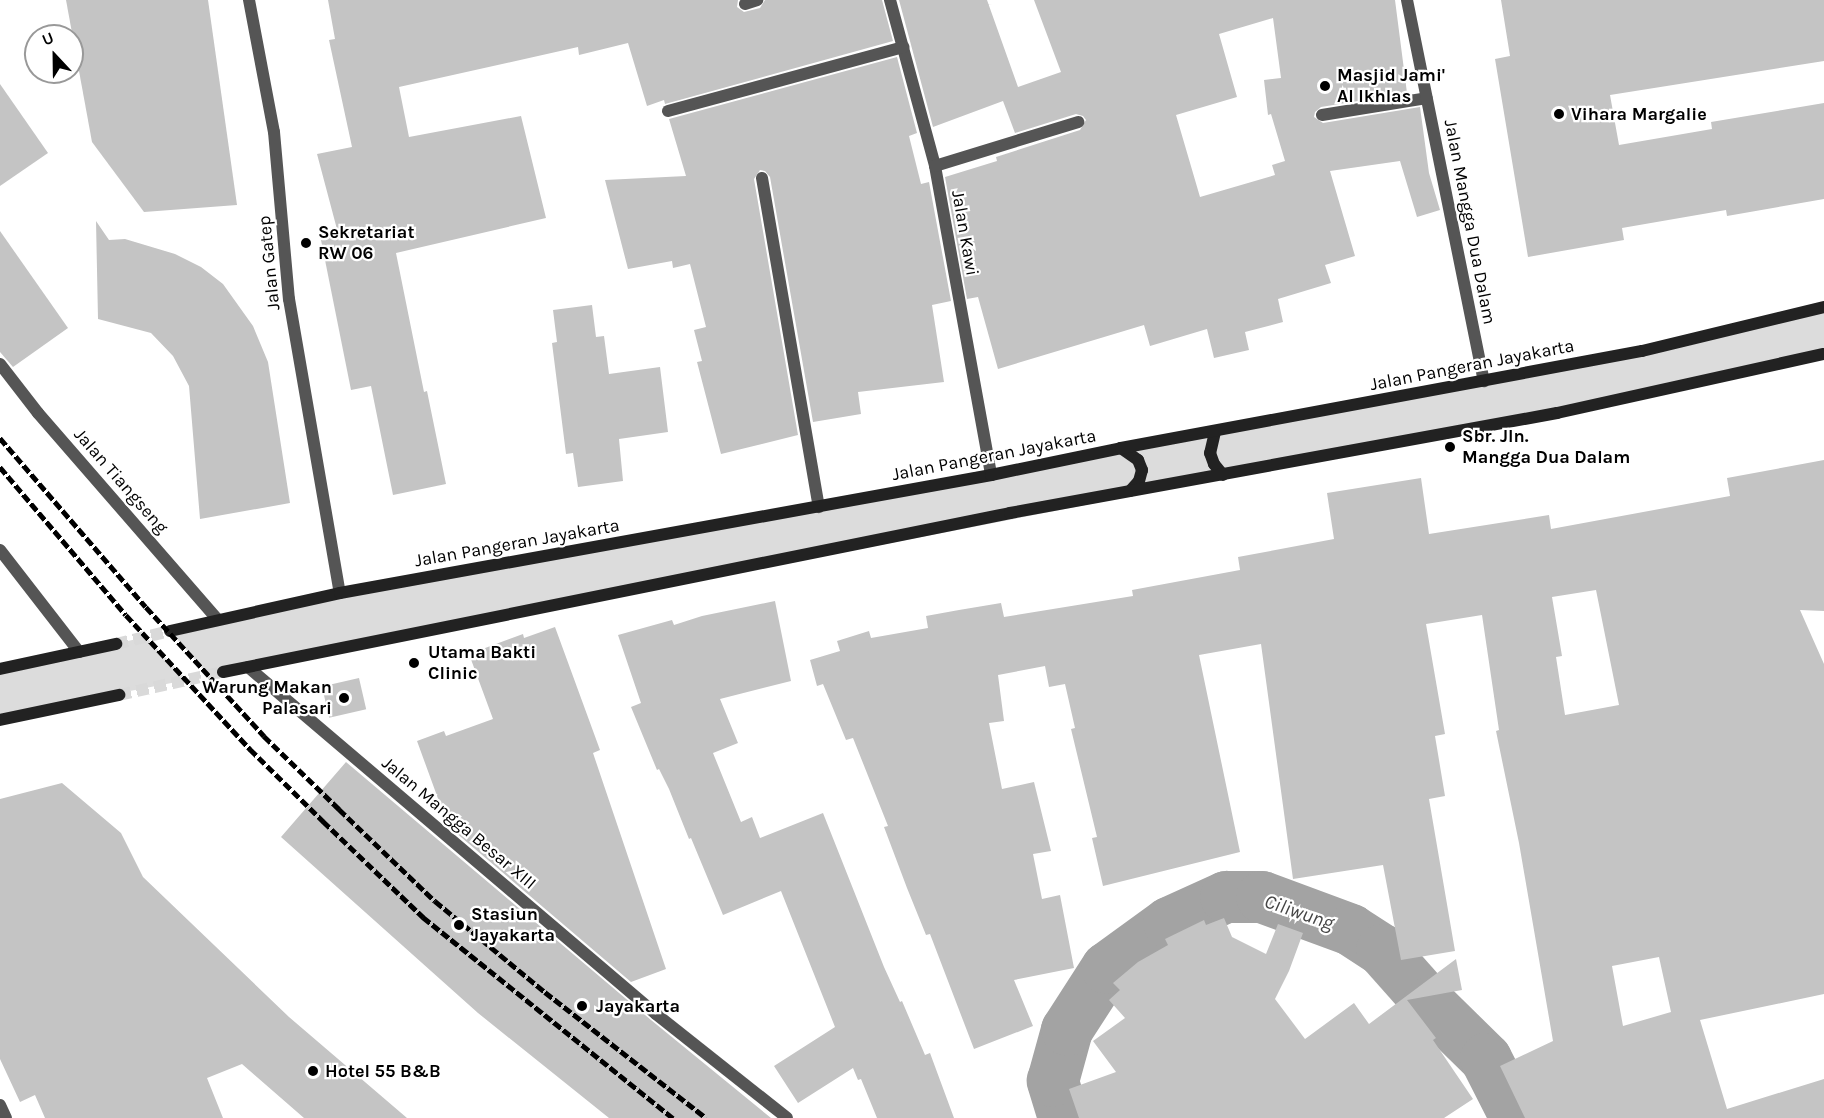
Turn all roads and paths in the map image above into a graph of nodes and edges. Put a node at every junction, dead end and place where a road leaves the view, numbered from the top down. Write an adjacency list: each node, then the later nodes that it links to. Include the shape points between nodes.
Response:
1 (249, 0): 22 (street, Jalan Gatep, via 274,132 289,299)
2 (890, 0): 4 (street, Jalan Kawi)
3 (1407, 0): 5 (street, Jalan Mangga Dua Dalam)
4 (903, 47): 6 (street); 9 (street, Jalan Kawi)
5 (1427, 98): 7 (street); 14 (street, Jalan Mangga Dua Dalam)
6 (668, 111)
7 (1322, 115)
8 (1078, 122): 9 (street)
9 (935, 166): 17 (street, Jalan Kawi)
10 (762, 177): 20 (street)
11 (1824, 308): 14 (main road, Jalan Pangeran Jayakarta, via 1641,351)
12 (1824, 354): 18 (main road, via 1557,413)
13 (0, 364): 23 (street, Jalan Tiangseng)
14 (1484, 381): 15 (main road, Jalan Pangeran Jayakarta)
15 (1215, 432): 16 (main road, Jalan Pangeran Jayakarta); 18 (main road, via 1210,453)
16 (1121, 448): 17 (main road, Jalan Pangeran Jayakarta); 19 (main road, via 1138,459 1142,470)
17 (991, 475): 20 (main road, Jalan Pangeran Jayakarta)
18 (1223, 475): 19 (main road)
19 (1130, 491): 27 (main road)
20 (819, 507): 22 (main road, Jalan Pangeran Jayakarta)
21 (0, 550): 26 (street)
22 (340, 593): 23 (main road, Jalan Pangeran Jayakarta)
23 (217, 620): 24 (main road, Jalan Pangeran Jayakarta)
24 (170, 631)
25 (116, 644): 26 (main road)
26 (79, 652): 28 (main road)
27 (248, 667): 29 (main road); 34 (street, Jalan Mangga Besar XIII, via 647,1007)
28 (0, 669)
29 (223, 672)
30 (119, 695): 31 (main road)
31 (0, 720)
32 (0, 1104): 33 (street)
33 (6, 1118)
34 (787, 1118)

